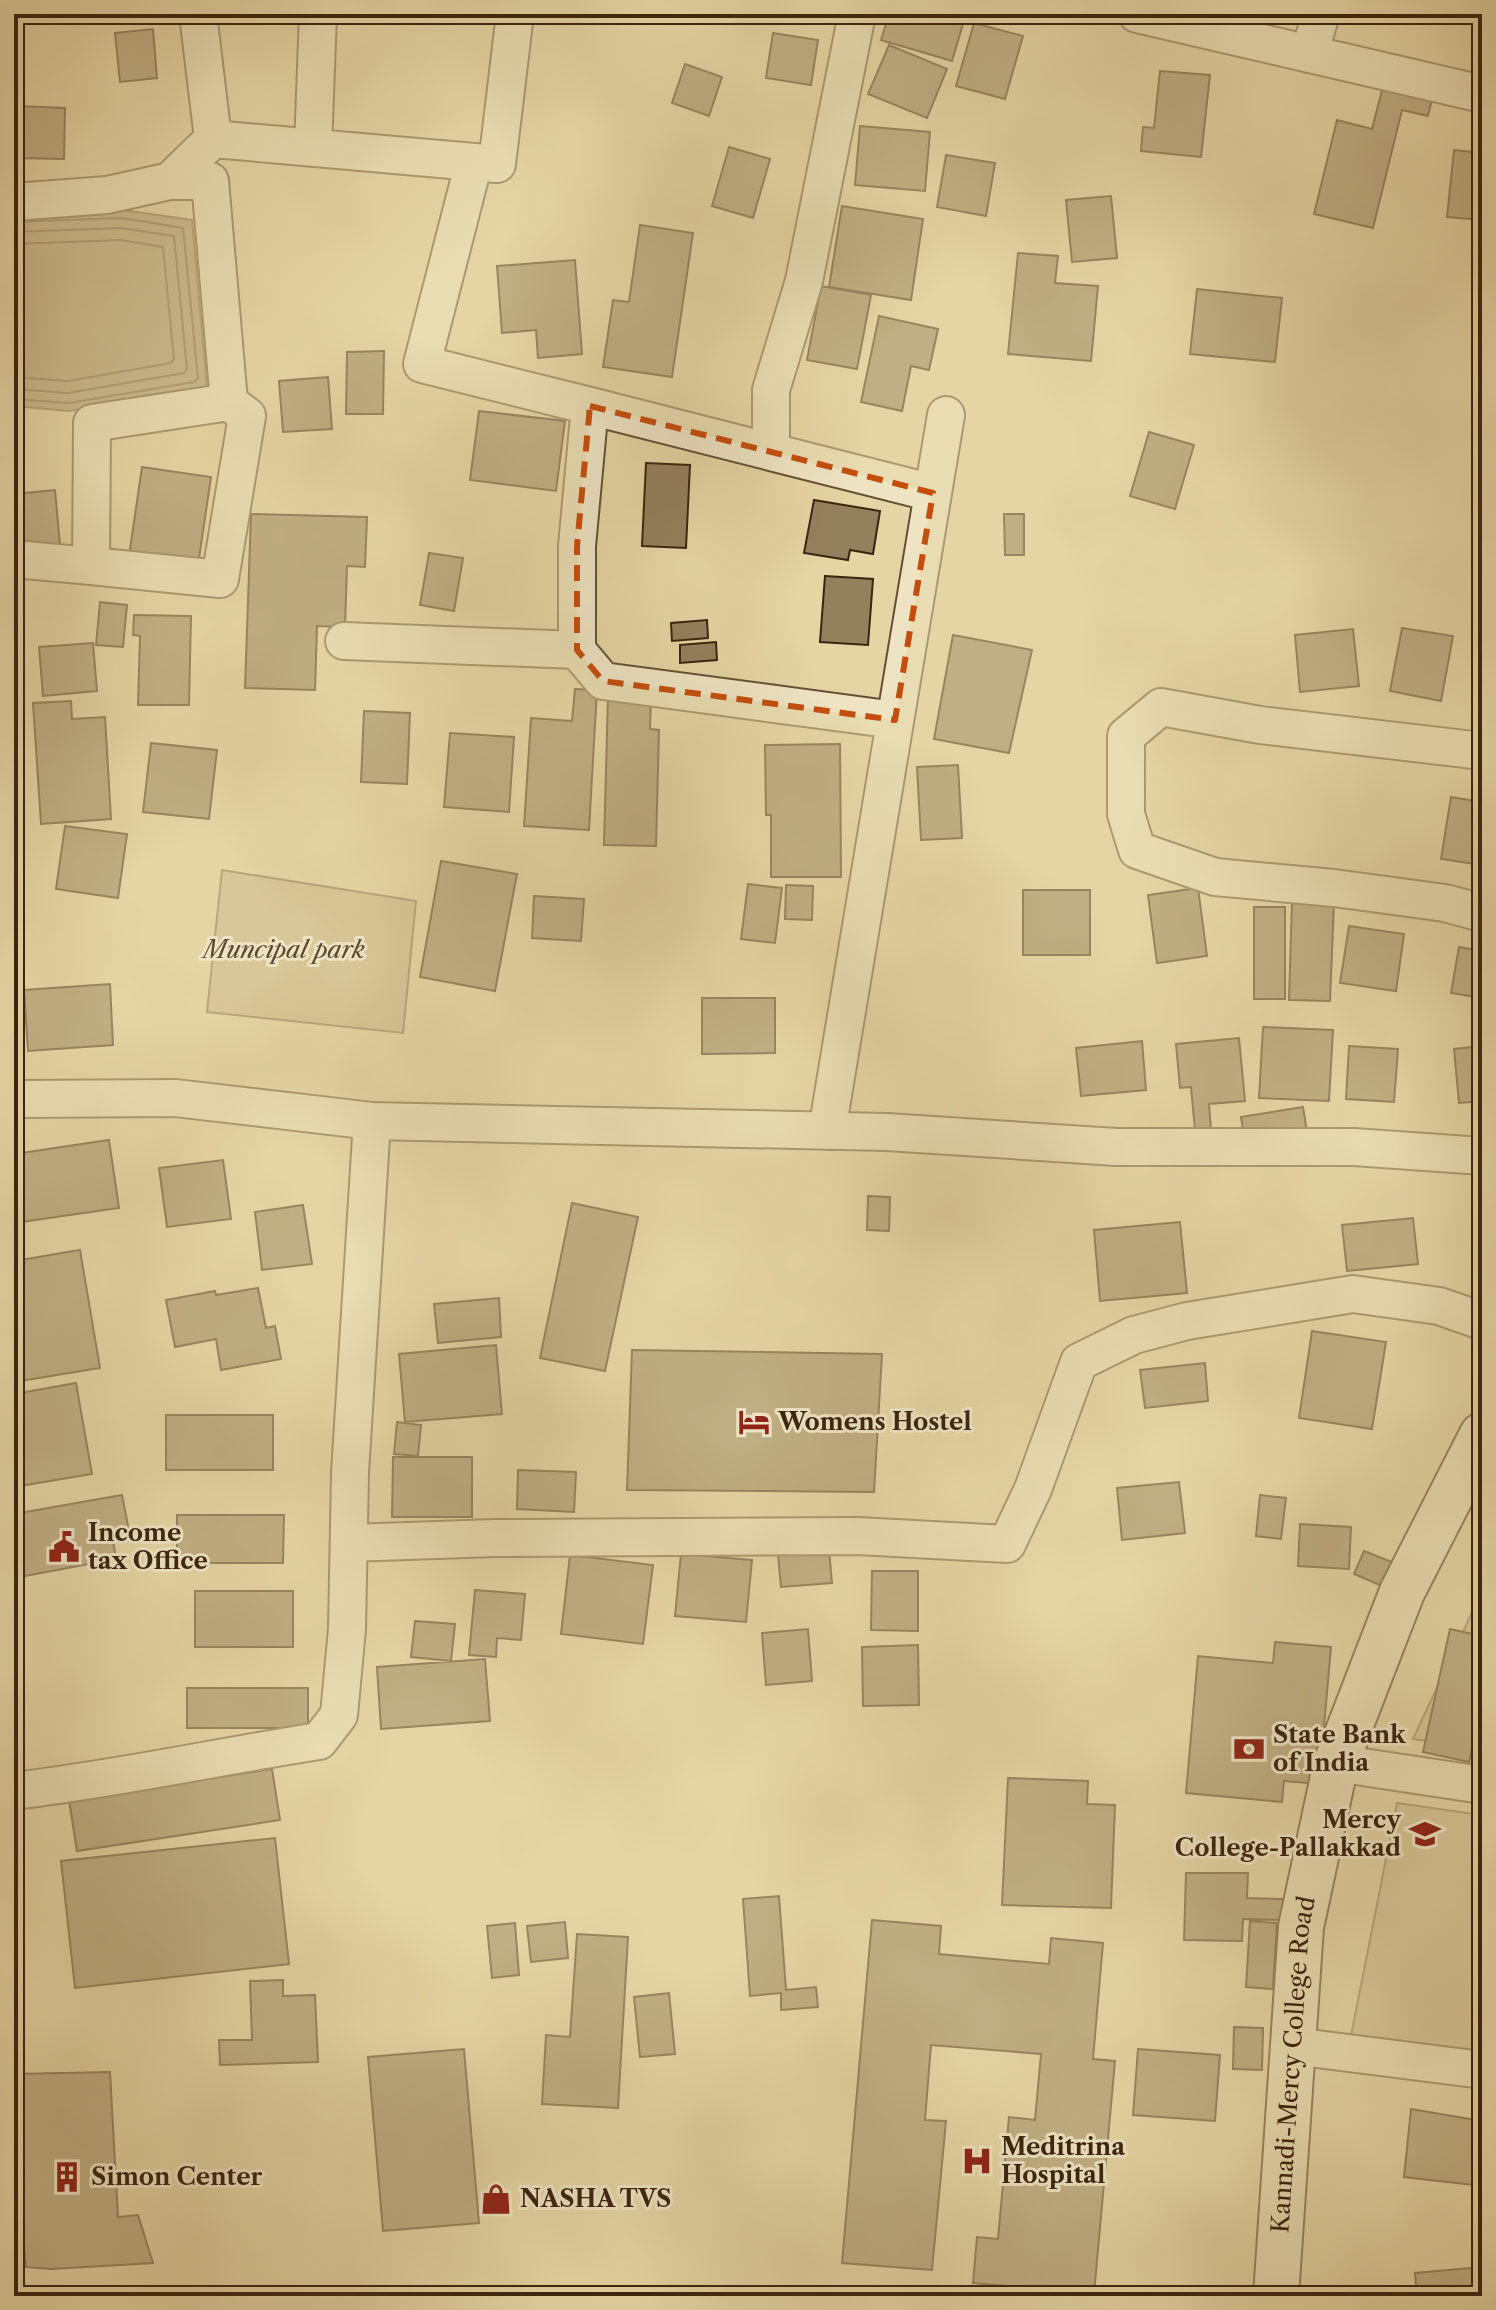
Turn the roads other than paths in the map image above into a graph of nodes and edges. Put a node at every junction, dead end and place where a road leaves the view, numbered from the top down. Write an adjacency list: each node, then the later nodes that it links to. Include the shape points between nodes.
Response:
1 (198, 14): 9 (street)
2 (318, 14): 10 (street)
3 (515, 14): 11 (street, via 497,164)
4 (857, 14): 17 (street, via 804,281 771,390)
5 (1137, 14): 7 (street)
6 (1321, 14): 7 (street)
7 (1309, 54): 8 (street)
8 (1482, 94)
9 (213, 139): 10 (street); 12 (street)
10 (313, 148): 11 (street)
11 (474, 162): 15 (street, via 422,364)
12 (170, 181): 13 (street, via 107,195); 14 (street, via 210,181)
13 (14, 202)
14 (229, 402): 20 (street, via 92,423); 20 (street, via 247,416 220,579)
15 (590, 406): 17 (street); 22 (street, via 577,546)
16 (946, 415): 18 (street)
17 (771, 452): 18 (street)
18 (933, 493): 23 (street)
19 (14, 559): 20 (street)
20 (91, 566)
21 (344, 641): 22 (street)
22 (577, 650): 23 (street, via 603,681)
23 (895, 720): 28 (street)
24 (1482, 751): 25 (street, via 1260,725 1161,707 1126,736 1126,814 1137,850 1215,877 1445,903)
25 (1482, 913)
26 (14, 1099): 27 (street, via 175,1098)
27 (372, 1121): 28 (street); 32 (street)
28 (827, 1131): 29 (street, via 1116,1147 1354,1147)
29 (1482, 1156)
30 (1482, 1321): 32 (street, via 1439,1306 1353,1294 1187,1321 1134,1335 1079,1362 1007,1544 858,1536)
31 (1482, 1435): 33 (main road, Kannadi-Mercy College Road, via 1402,1592)
32 (349, 1543): 35 (street, via 339,1715 319,1741)
33 (1336, 1763): 34 (street); 36 (main road, Kannadi-Mercy College Road, via 1301,1927)
34 (1482, 1785)
35 (14, 1791)
36 (1293, 2046): 37 (street); 38 (main road, Kannadi-Mercy College Road)
37 (1482, 2070)
38 (1276, 2296)

